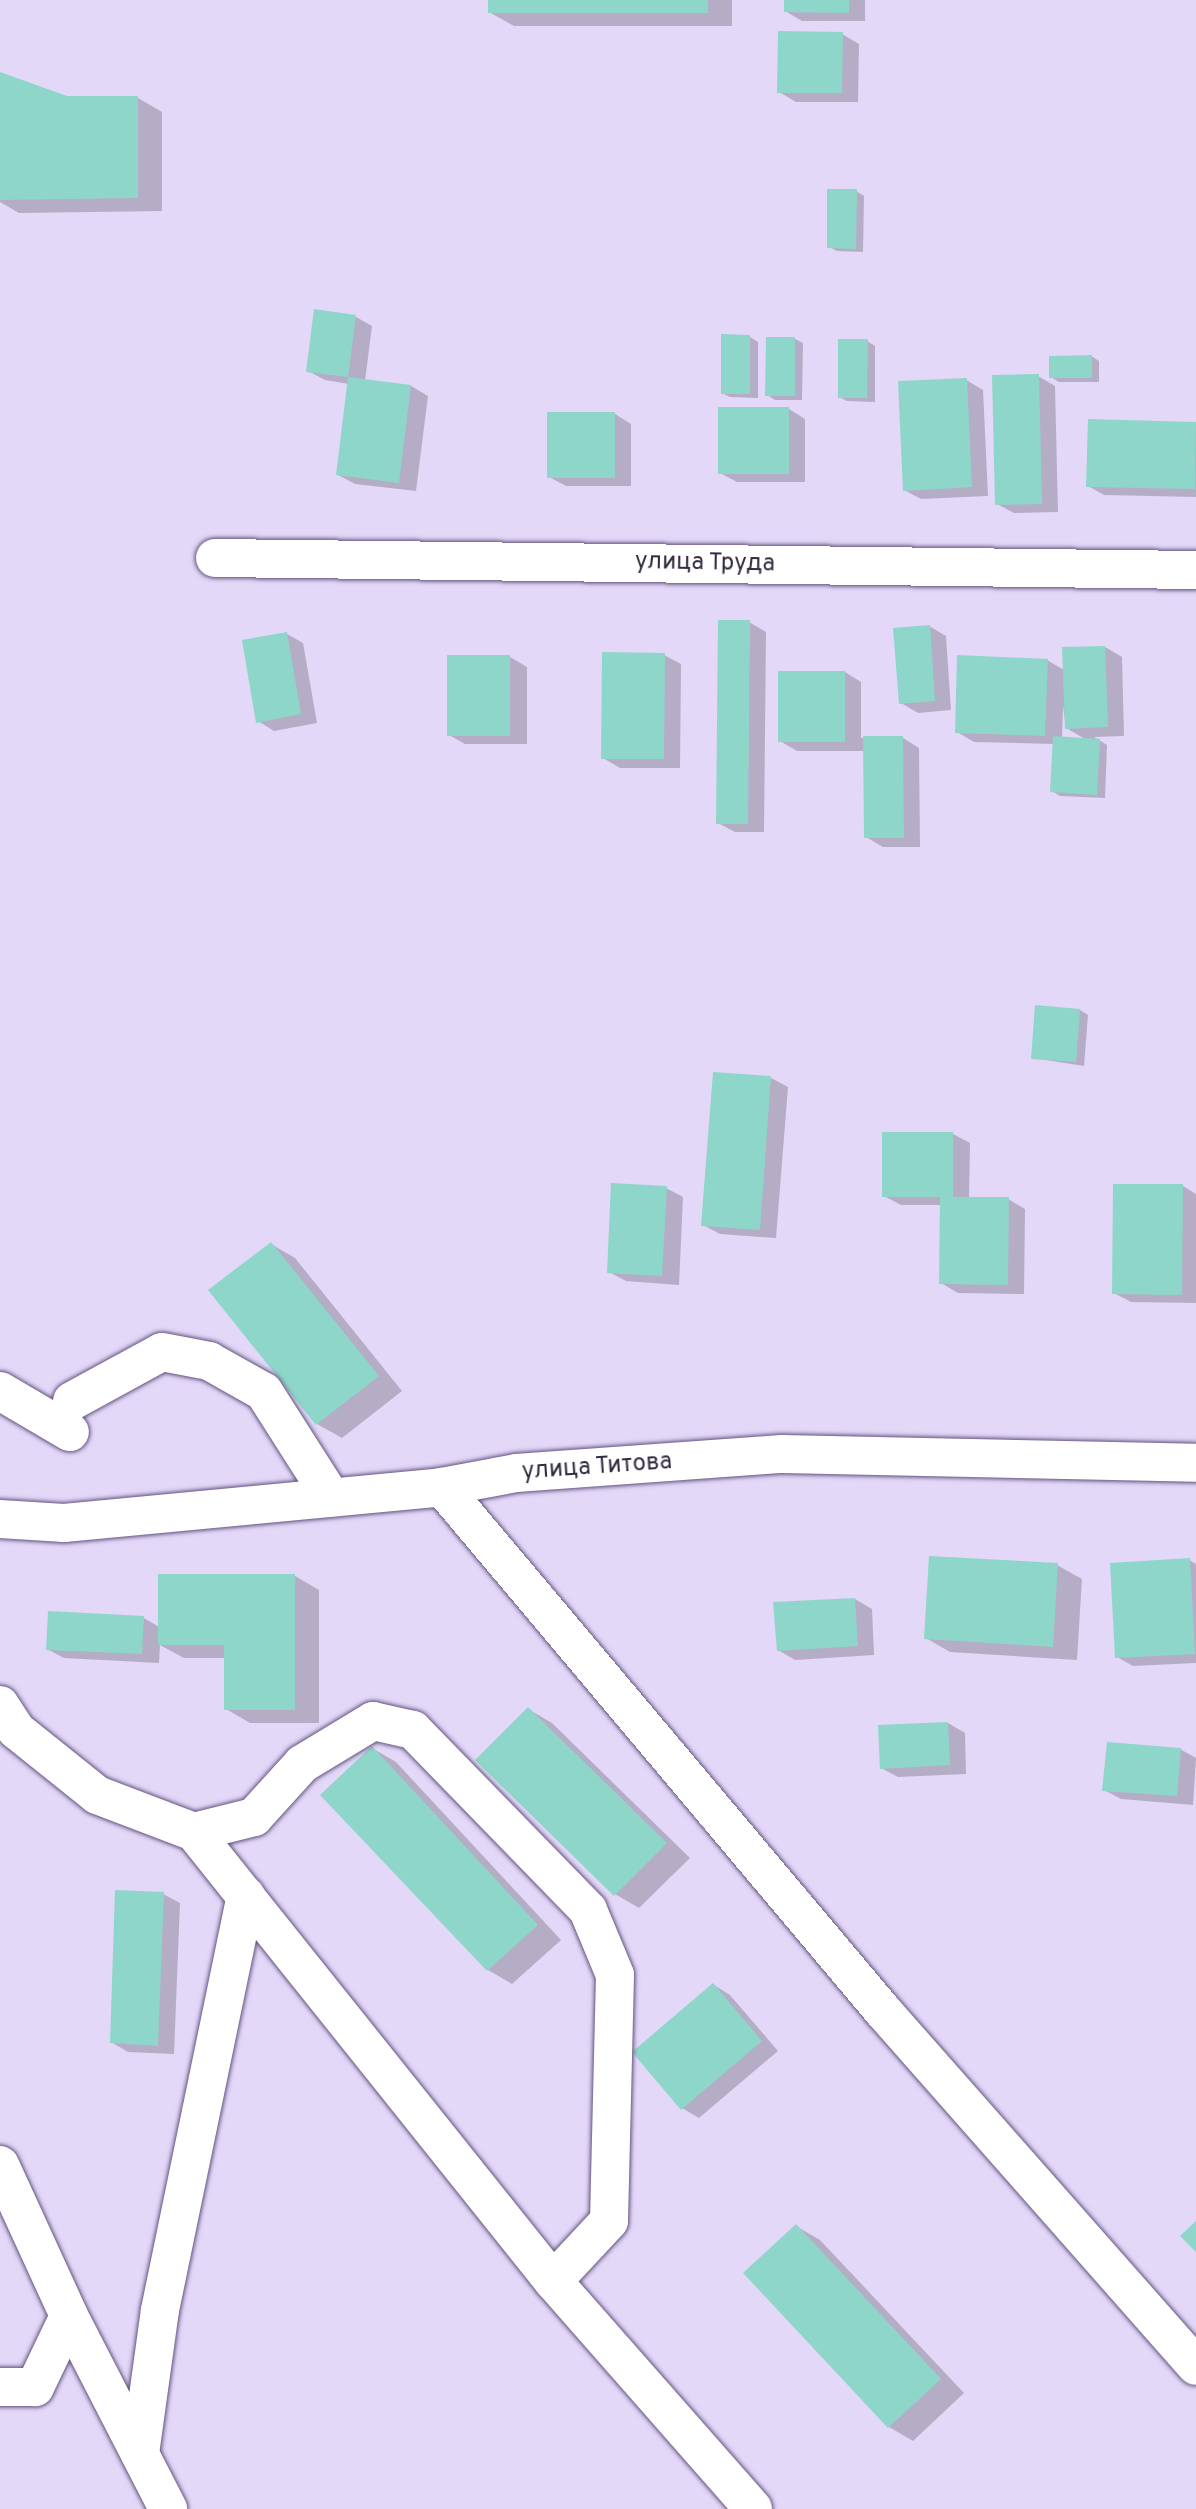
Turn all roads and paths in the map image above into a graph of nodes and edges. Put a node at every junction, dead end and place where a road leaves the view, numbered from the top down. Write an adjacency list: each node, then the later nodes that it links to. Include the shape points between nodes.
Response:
1 (215, 558): 2 (street, улица Труда)
2 (1196, 570)
3 (0, 1391): 6 (street, via 71,1416 162,1352 209,1361 264,1392)
4 (1196, 1463): 5 (street, улица Титова, via 782,1454 516,1473)
5 (442, 1487): 6 (street, улица Титова); 14 (street, via 883,2011)
6 (331, 1497): 7 (street, улица Титова, via 64,1523)
7 (0, 1519)
8 (0, 1705): 9 (street, via 16,1730 97,1795)
9 (194, 1832): 10 (street); 12 (street, via 254,1817 302,1764 373,1721 413,1730 588,1910 615,1975 610,2221)
10 (246, 1896): 12 (street); 16 (street, via 160,2310)
11 (0, 2165): 13 (street)
12 (553, 2281): 18 (street)
13 (69, 2316): 15 (street, via 35,2387); 16 (street)
14 (1196, 2367)
15 (0, 2387)
16 (140, 2454): 17 (street)
17 (168, 2509)
18 (752, 2509)

